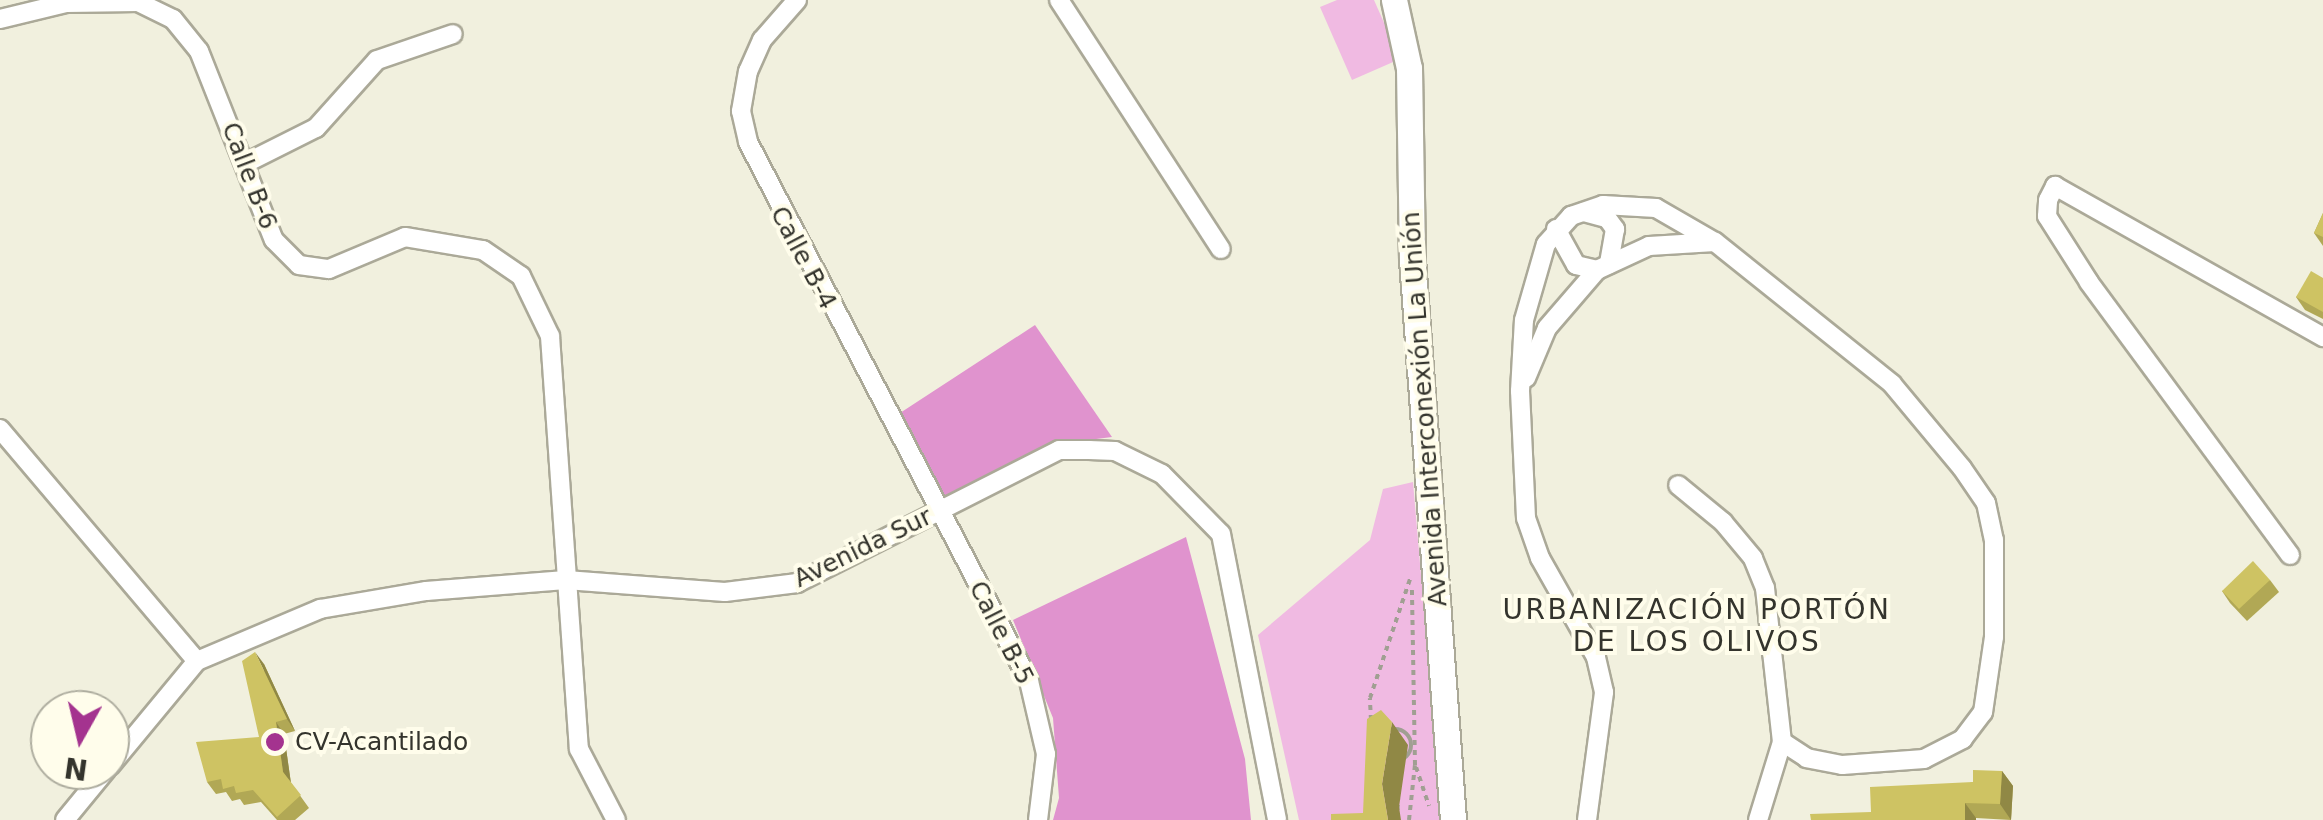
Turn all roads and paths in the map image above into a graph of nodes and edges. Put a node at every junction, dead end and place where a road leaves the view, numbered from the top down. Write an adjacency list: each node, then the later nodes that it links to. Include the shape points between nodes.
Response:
1 (797, 0): 16 (street, Calle B-4, via 762,40 748,72 741,111 748,142)
2 (1059, 0): 10 (street)
3 (1394, 0): 36 (street, Avenida Interconexión La Unión, via 1409,68 1412,260)
4 (0, 19): 6 (street, Calle B-6, via 66,3 138,2 173,19 199,51)
5 (453, 34): 6 (street, via 378,60 316,128)
6 (246, 163): 18 (street, Calle B-6, via 274,240 299,265 329,269 405,236 484,250 521,276 550,336)
7 (1582, 211): 8 (street); 9 (street, via 1656,208); 11 (street, via 1607,218 1615,230)
8 (1556, 229): 11 (street, via 1576,266); 13 (street, via 1534,275)
9 (1715, 242): 11 (street, via 1649,246); 22 (street, via 1892,384 1986,503 1994,540 1994,636 1984,712 1963,739 1924,760 1869,764 1807,758)
10 (1221, 249)
11 (1603, 268): 13 (street, via 1547,328)
12 (2323, 337): 17 (street, via 2056,186 2048,200 2047,216 2078,266)
13 (1520, 391): 37 (street, via 1526,518 1540,558 1596,657 1604,692)
14 (0, 429): 19 (street)
15 (1678, 485): 22 (street, via 1724,522 1759,573)
16 (937, 512): 18 (street, Avenida Sur, via 828,570 766,589); 31 (street, Calle B-5, via 1029,681 1046,754); 32 (street, Avenida Sur, via 1060,450 1141,460 1206,512 1230,564)
17 (2290, 555)
18 (566, 580): 19 (street, Avenida Sur, via 365,599 268,626); 30 (street, via 578,749)
19 (197, 661): 21 (street, Avenida Sur)
20 (1380, 739): 23 (path, via 1400,730); 23 (path, via 1370,698 1411,574); 24 (path)
21 (130, 742)
22 (1782, 742): 38 (street)
23 (1410, 743): 24 (path, via 1404,758); 25 (path)
24 (1382, 754): 26 (path)
25 (1415, 764): 34 (path); 35 (path)
26 (1380, 768)
27 (90, 790): 29 (street, Avenida Sur)
28 (1392, 794): 33 (path, via 1402,806)
29 (65, 820)
30 (616, 820)
31 (1038, 820)
32 (1277, 820)
33 (1397, 820)
34 (1409, 820)
35 (1433, 820)
36 (1453, 820)
37 (1587, 820)
38 (1758, 820)

